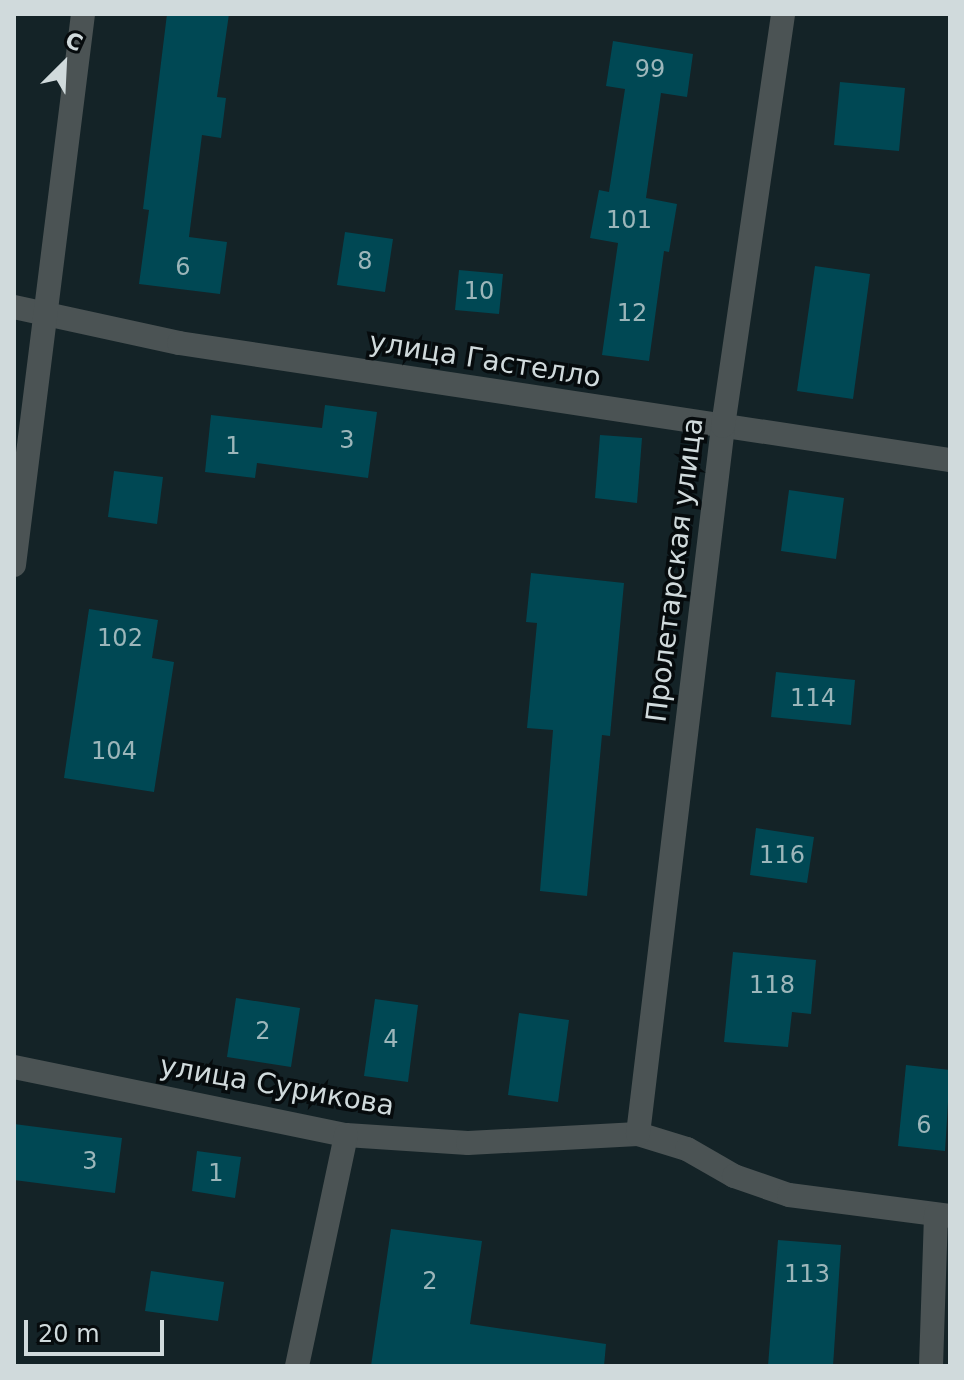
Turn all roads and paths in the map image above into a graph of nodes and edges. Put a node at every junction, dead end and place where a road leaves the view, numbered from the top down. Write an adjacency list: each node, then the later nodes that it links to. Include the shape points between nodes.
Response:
1 (83, 14): 4 (street)
2 (783, 14): 5 (street, Пролетарская улица)
3 (14, 307): 4 (street, улица Гастелло)
4 (48, 313): 5 (street, улица Гастелло, via 179,343); 7 (street)
5 (723, 426): 6 (street, улица Гастелло); 9 (street, Пролетарская улица)
6 (950, 460)
7 (14, 565)
8 (14, 1067): 10 (street, улица Сурикова)
9 (638, 1134): 10 (street, улица Сурикова, via 468,1143); 11 (street, улица Сурикова, via 687,1149 734,1176 789,1195)
10 (346, 1135): 12 (street)
11 (943, 1216): 13 (street)
12 (297, 1366)
13 (931, 1366)

